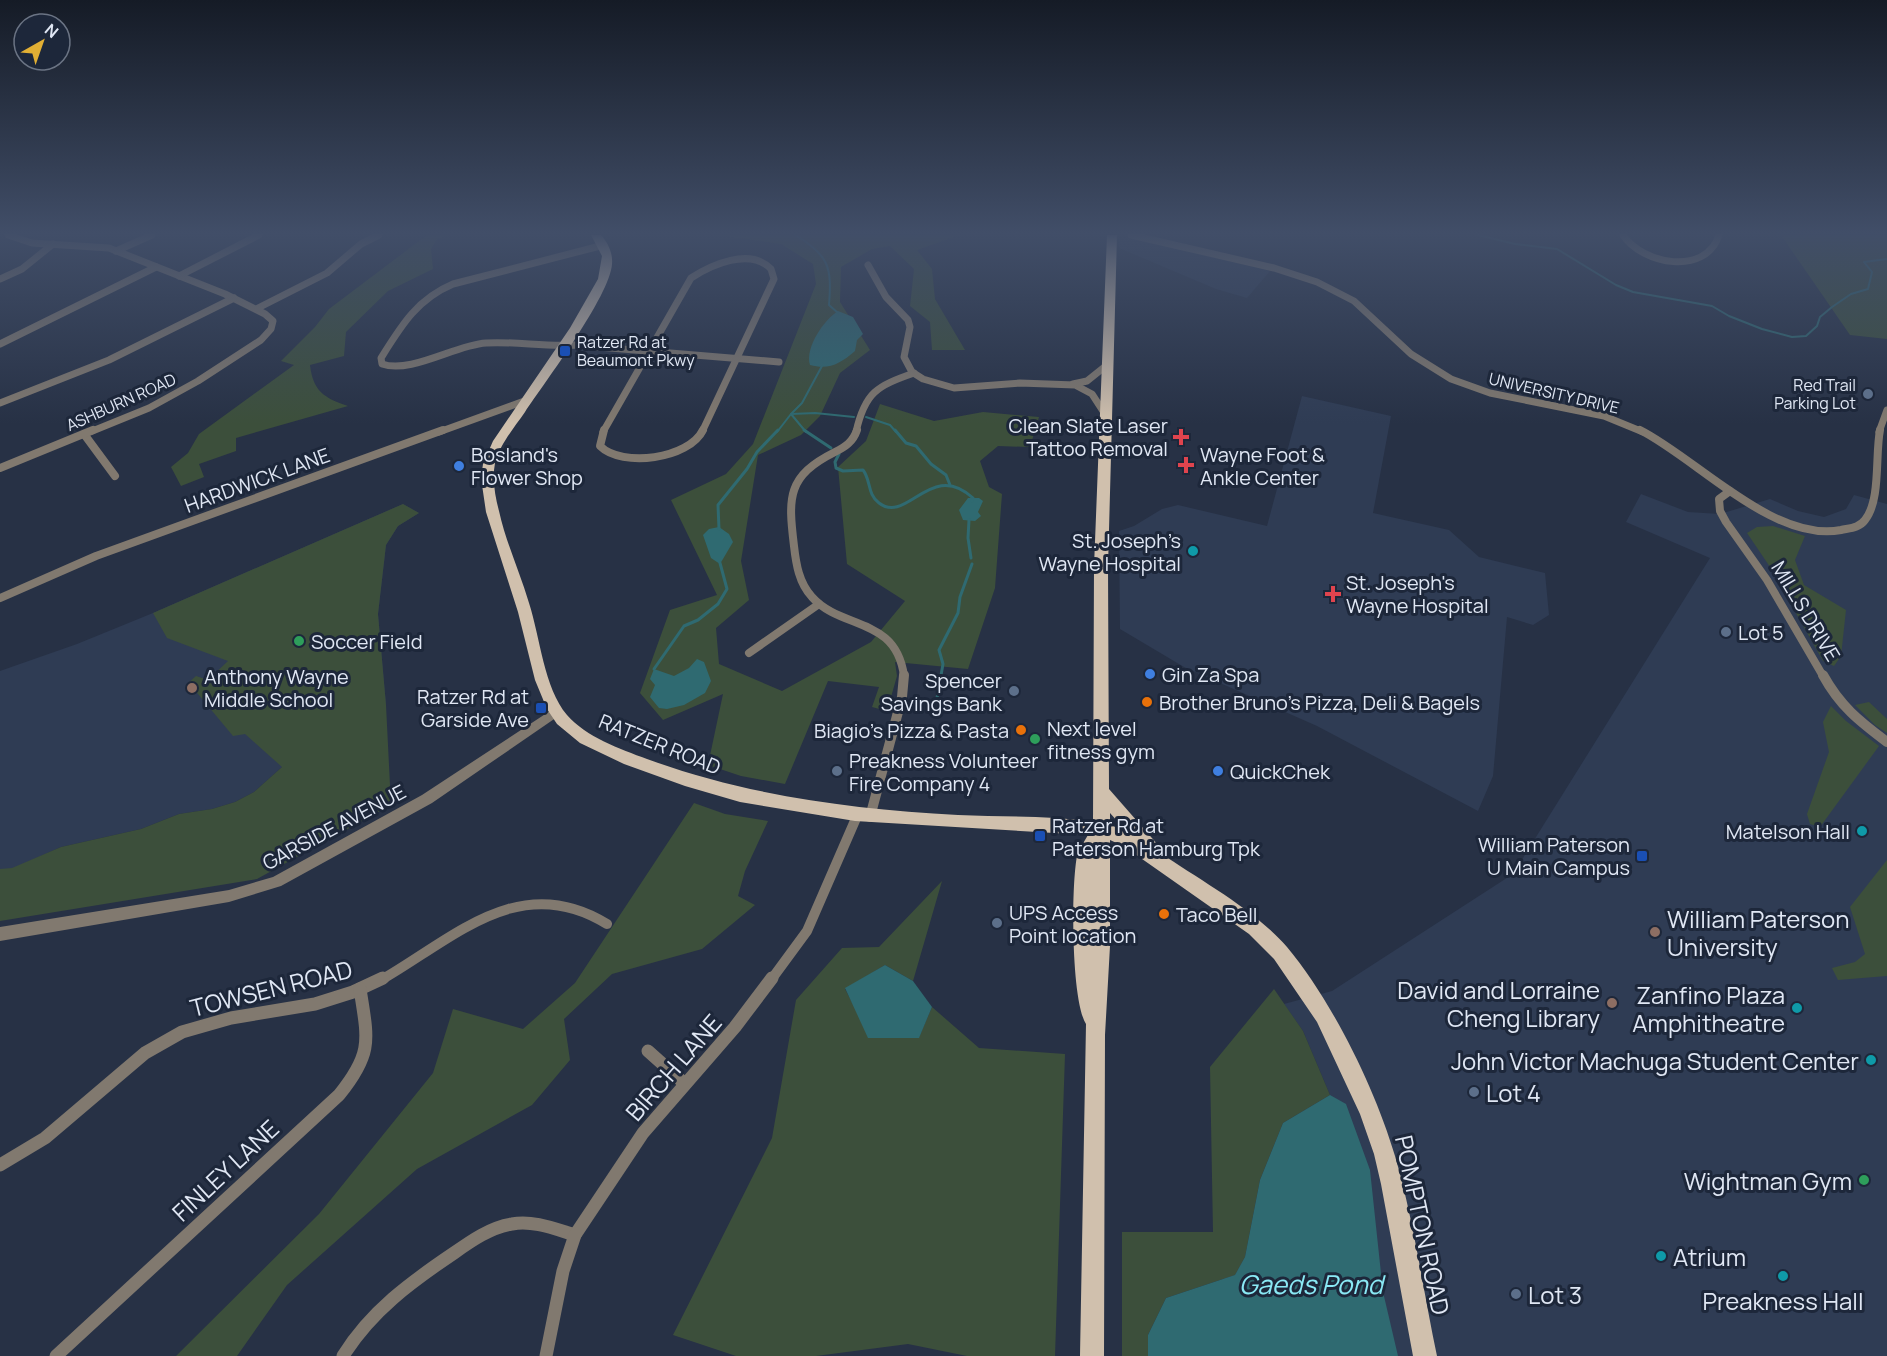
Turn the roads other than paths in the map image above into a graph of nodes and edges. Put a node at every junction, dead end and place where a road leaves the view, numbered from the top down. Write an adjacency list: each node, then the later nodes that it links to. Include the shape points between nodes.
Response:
1 (93, 298): 12 (street)
2 (234, 298): 11 (street); 21 (street, via 109,360)
3 (277, 298): 11 (street)
4 (426, 298): 13 (street, via 415,307 381,361 388,366 486,343)
5 (593, 298): 13 (main road, RATZER ROAD)
6 (680, 298): 14 (street)
7 (765, 298): 15 (street)
8 (887, 298): 18 (street, via 910,325 904,359)
9 (1110, 298): 17 (main road)
10 (1349, 298): 27 (street, UNIVERSITY DRIVE, via 1367,310 1406,350 1441,373 1497,396 1593,413 1628,424)
11 (258, 308): 24 (street, ASHBURN ROAD, via 273,321 261,340 149,408)
12 (0, 344)
13 (563, 345): 14 (street); 20 (main road, RATZER ROAD)
14 (649, 351): 15 (street); 15 (street, via 601,435 600,446 610,456 632,459 678,450 696,442)
15 (736, 359): 16 (street)
16 (779, 362)
17 (1107, 365): 19 (street, via 1087,381); 23 (main road)
18 (914, 373): 19 (street, via 942,386 966,388 1023,382); 29 (street, via 873,389 862,405 856,435 811,464 796,484 791,521 799,572 808,594)
19 (1070, 385): 23 (street, via 1087,389)
20 (527, 400): 28 (street, HARDWICK LANE, via 96,556); 31 (main road, RATZER ROAD, via 492,454 487,482 545,687)
21 (0, 403)
22 (1887, 410): 27 (street, UNIVERSITY DRIVE, via 1880,435 1872,511 1866,523 1833,531 1808,529 1766,514)
23 (1105, 414): 33 (main road)
24 (84, 434): 25 (street, ASHBURN ROAD); 26 (street)
25 (0, 468)
26 (115, 476)
27 (1730, 491): 32 (street, MILLS DRIVE, via 1719,499 1723,519 1766,575 1838,699)
28 (0, 598)
29 (819, 604): 30 (street); 34 (street, BIRCH LANE, via 880,634 903,660 906,677 902,696)
30 (749, 653)
31 (556, 712): 34 (main road, RATZER ROAD, via 588,739 691,783 733,795); 38 (street, GARSIDE AVENUE, via 427,799 276,882 229,896)
32 (1887, 742)
33 (1100, 789): 35 (main road); 36 (main road)
34 (864, 816): 35 (main road, RATZER ROAD); 41 (street, BIRCH LANE, via 807,931 735,1028)
35 (1100, 830): 36 (main road, POMPTON ROAD, via 1121,836); 47 (main road, via 1086,855 1083,937 1095,1035)
36 (1161, 862): 48 (main road, POMPTON ROAD, via 1267,938 1324,1015 1370,1111 1384,1154)
37 (606, 924): 39 (street, TOWSEN ROAD, via 563,905 537,903 507,908 478,918)
38 (0, 934)
39 (360, 989): 42 (street, TOWSEN ROAD, via 301,1007 213,1022 179,1033 152,1050 41,1141); 44 (street, FINLEY LANE, via 369,1042 357,1075)
40 (648, 1051): 41 (street)
41 (685, 1084): 43 (street, BIRCH LANE, via 610,1178)
42 (0, 1166)
43 (575, 1235): 45 (street, via 515,1223 489,1230 393,1298); 46 (street, BIRCH LANE, via 563,1271)
44 (56, 1356)
45 (343, 1356)
46 (546, 1356)
47 (1092, 1356)
48 (1425, 1356)

